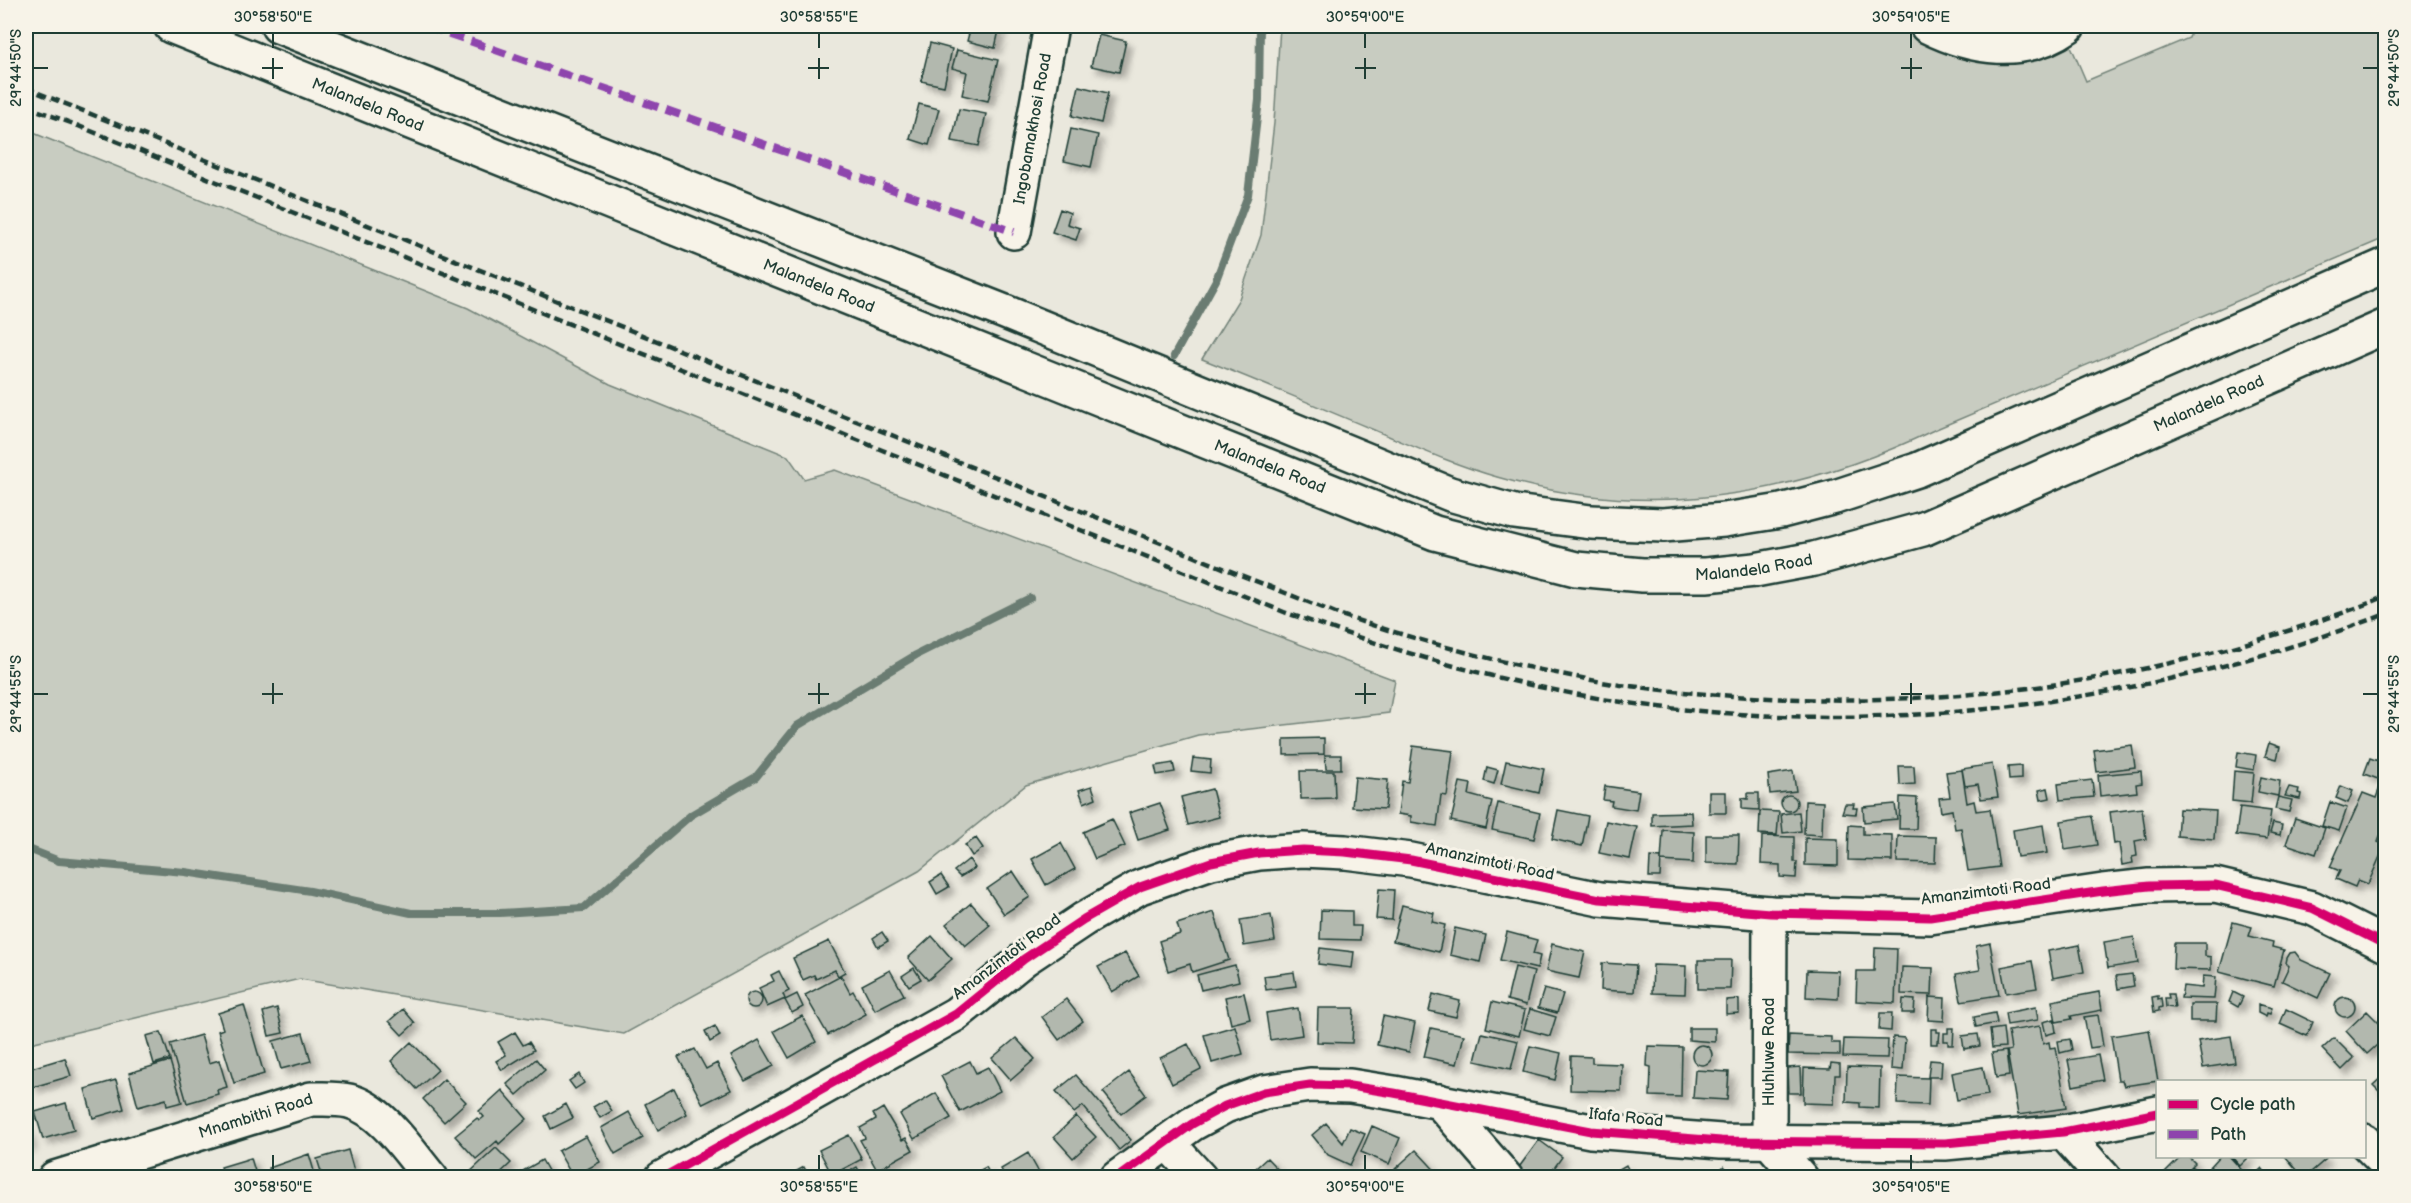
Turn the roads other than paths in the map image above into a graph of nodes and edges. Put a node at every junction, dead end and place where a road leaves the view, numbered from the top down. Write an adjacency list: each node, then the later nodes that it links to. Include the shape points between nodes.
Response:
1 (171, 26): 8 (main road, Malandela Road, via 1435,533 1576,569 1642,575 1755,570 1814,559 1923,529)
2 (278, 26): 7 (main road, via 994,308 1450,494 1514,512 1591,522 1664,525 1724,520 1835,497 1917,470)
3 (1051, 26): 6 (main road, Ingobamakhosi Road)
4 (1928, 26): 5 (main road, via 1988,47 2011,48 2045,39)
5 (2068, 26)
6 (1014, 232)
7 (2385, 265)
8 (2385, 326)
9 (1770, 913): 10 (main road, Amanzimtoti Road, via 1930,917 2103,891 2215,885 2312,908); 14 (main road, Hluhluwe Road); 20 (main road, Amanzimtoti Road, via 1600,899 1411,860 1345,852 1270,852 1211,862 1140,887 1084,919 1024,959 956,1014)
10 (2385, 945)
11 (1439, 1101): 14 (main road, Ifafa Road, via 1592,1131); 15 (main road, Ifafa Road, via 1350,1086 1310,1085 1264,1092 1225,1106); 23 (main road)
12 (2156, 1113): 13 (main road, Ifafa Road)
13 (2063, 1132): 14 (main road, Ifafa Road, via 1945,1143); 25 (main road)
14 (1769, 1141): 24 (main road)
15 (1167, 1142): 21 (main road, Ifafa Road); 22 (main road)
16 (2366, 1143): 17 (main road)
17 (2385, 1163)
18 (55, 1178): 19 (main road, Mnambithi Road, via 311,1099 348,1100 368,1108)
19 (431, 1178)
20 (662, 1178)
21 (1117, 1178)
22 (1200, 1178)
23 (1506, 1178)
24 (1802, 1178)
25 (2104, 1178)

